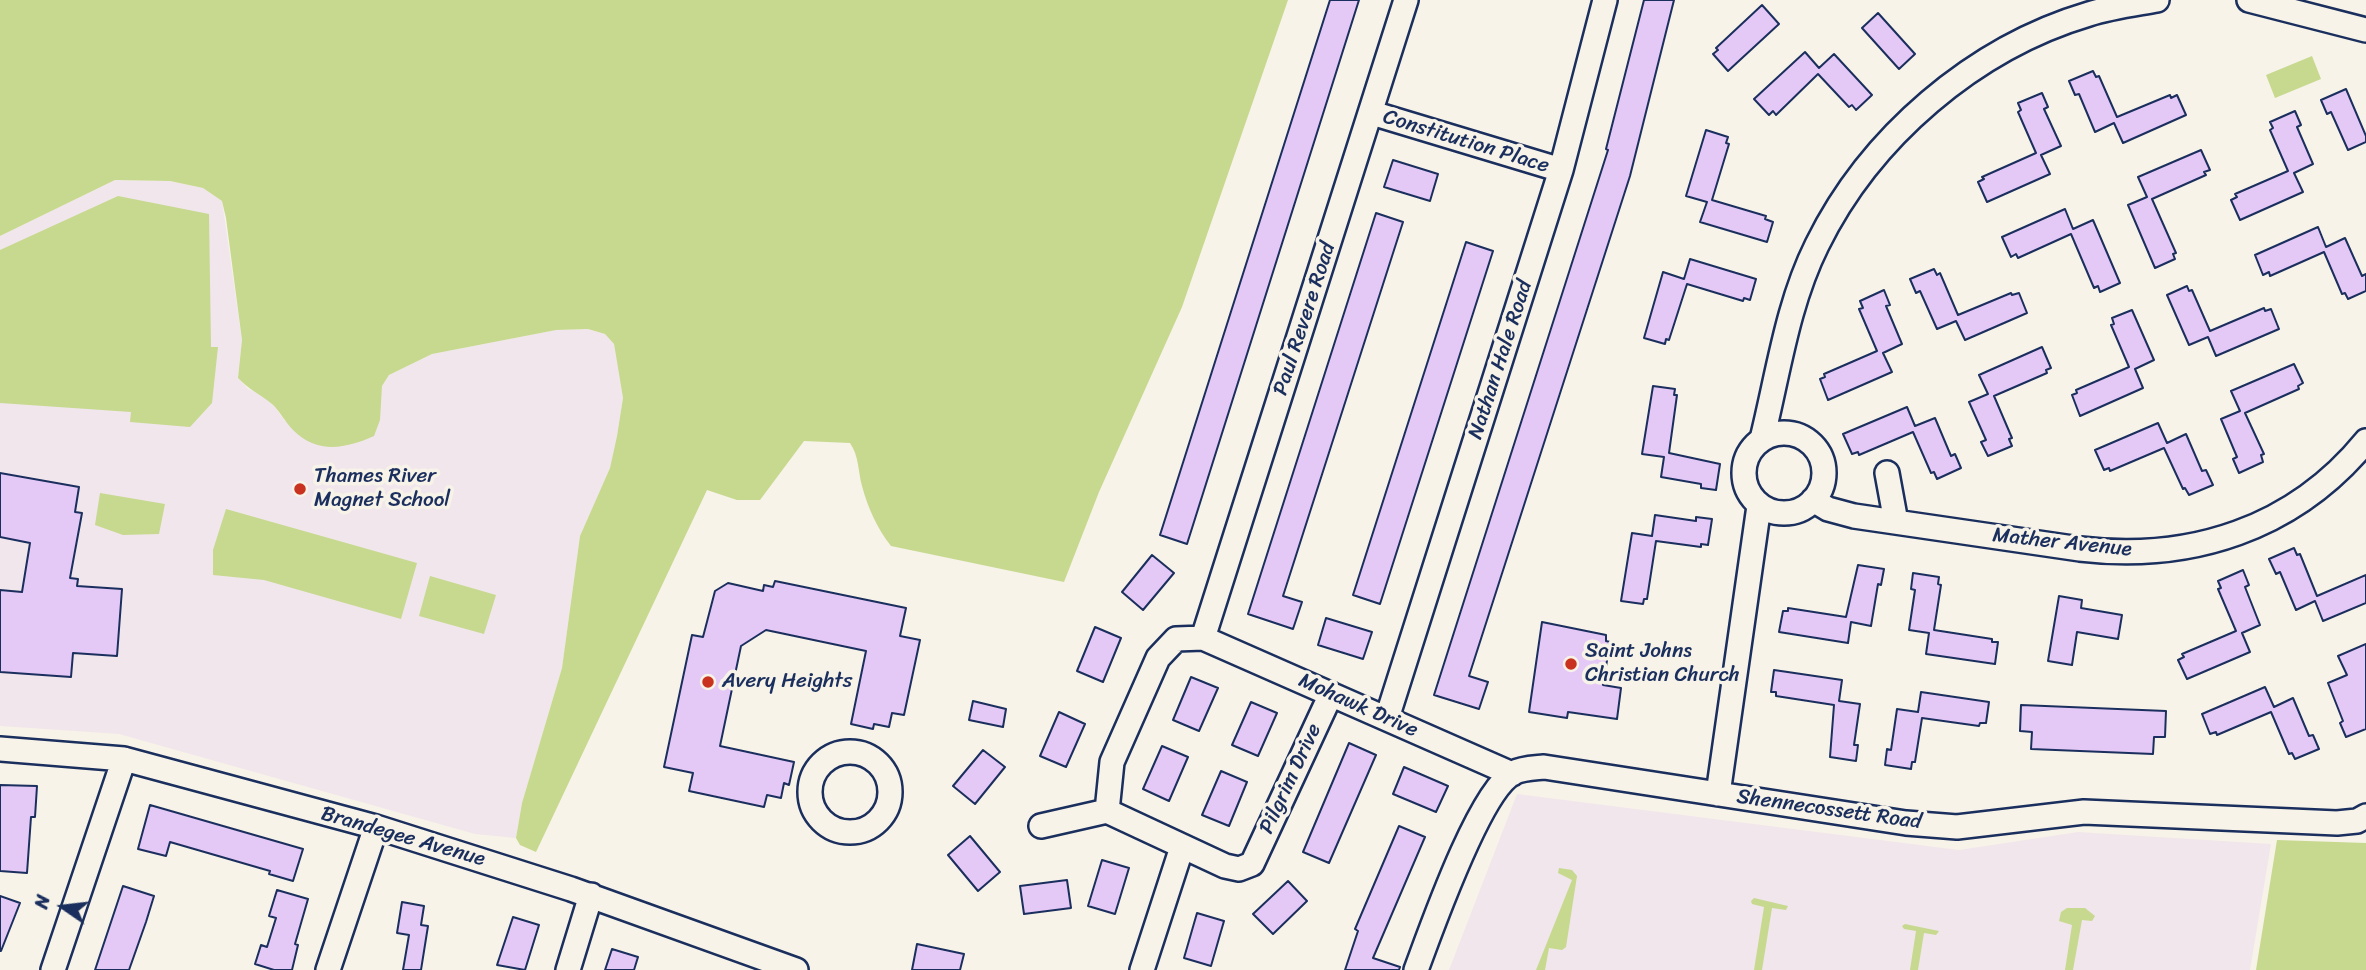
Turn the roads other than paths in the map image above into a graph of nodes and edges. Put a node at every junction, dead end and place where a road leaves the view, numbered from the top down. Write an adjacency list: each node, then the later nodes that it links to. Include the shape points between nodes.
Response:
1 (1406, 0): 6 (street, Paul Revere Road)
2 (1605, 0): 7 (street, Nathan Hale Road)
3 (2157, 0): 8 (street, via 2052,27 1968,70 1922,107 1843,198 1816,246 1792,307)
4 (2249, 0): 5 (street)
5 (2366, 30)
6 (1372, 113): 7 (street, Constitution Place); 16 (street, Paul Revere Road)
7 (1561, 170): 18 (street, Nathan Hale Road)
8 (1774, 391): 9 (street); 10 (street)
9 (1790, 433): 10 (street); 13 (street, via 1801,436 1819,454 1824,478)
10 (1762, 439): 14 (street, via 1751,449 1743,475)
11 (2366, 441): 15 (street, Mather Avenue, via 2312,492 2280,514 2236,536 2194,547 2108,552)
12 (1887, 473): 15 (street)
13 (1813, 500): 14 (street, via 1790,513); 15 (street, Mather Avenue, via 1854,516)
14 (1759, 506): 22 (street)
15 (1896, 522)
16 (1203, 638): 17 (street, Mohawk Drive); 23 (street, via 1176,639 1158,658 1112,762)
17 (1331, 694): 18 (street, Mohawk Drive); 27 (street, Pilgrim Drive, via 1252,864 1239,869 1225,866)
18 (1387, 718): 21 (street, Mohawk Drive)
19 (0, 749): 20 (street, Brandegee Avenue)
20 (124, 759): 26 (street, Brandegee Avenue); 29 (street)
21 (1513, 774): 22 (street, Shennecossett Road, via 1544,767); 34 (street, via 1490,801 1472,834)
22 (1718, 794): 24 (street, Shennecossett Road, via 1957,827 2084,812 2337,823)
23 (1107, 811): 25 (street); 27 (street)
24 (2366, 816)
25 (1041, 826)
26 (376, 827): 28 (street, Brandegee Avenue); 30 (street)
27 (1182, 847): 33 (street)
28 (592, 895): 31 (street); 32 (street, Brandegee Avenue)
29 (53, 970)
30 (328, 970)
31 (568, 970)
32 (796, 970)
33 (1142, 970)
34 (1416, 970)

